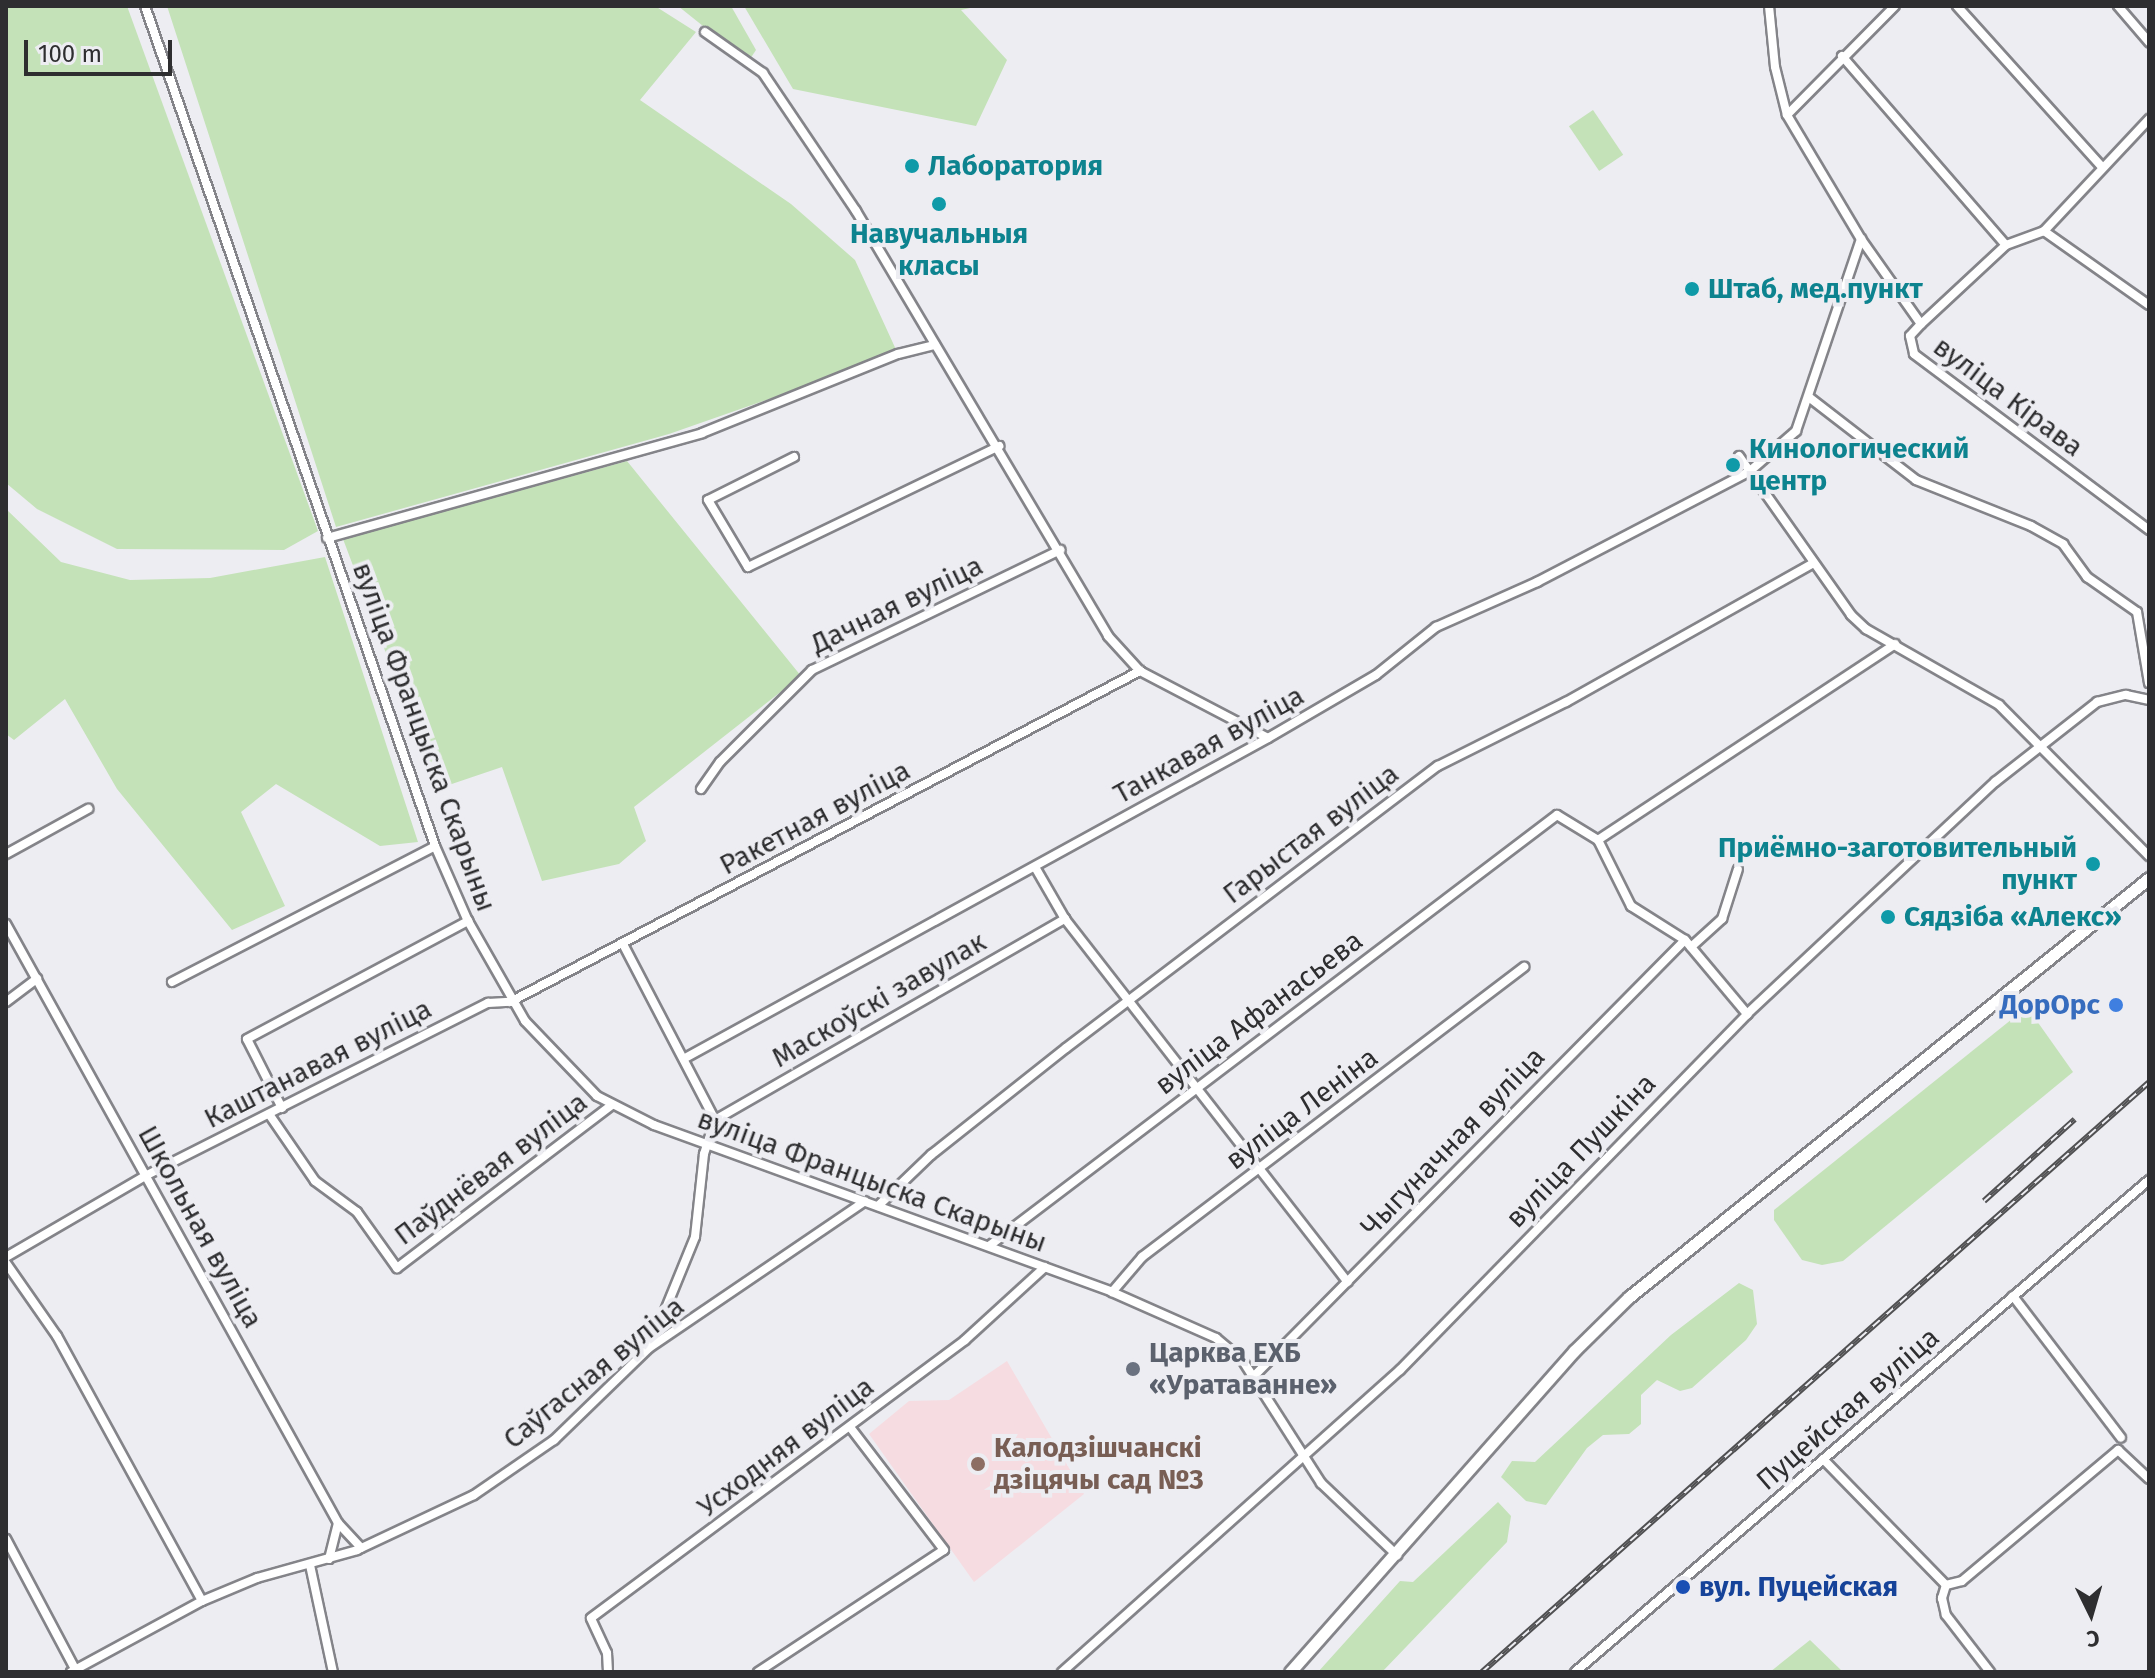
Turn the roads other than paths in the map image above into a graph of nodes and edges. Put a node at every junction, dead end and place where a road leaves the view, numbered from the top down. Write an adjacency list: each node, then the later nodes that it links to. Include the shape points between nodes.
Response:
1 (145, 6): 24 (street, вуліца Францыска Скарыны)
2 (1769, 6): 9 (street, вуліца Кірава, via 1775,67)
3 (1895, 6): 8 (street)
4 (1957, 6): 11 (street)
5 (2118, 6): 7 (street)
6 (705, 32): 17 (street, via 763,73 856,211)
7 (2149, 42)
8 (1842, 56): 9 (street); 14 (street)
9 (1787, 115): 13 (street, вуліца Кірава)
10 (2149, 119): 11 (street)
11 (2102, 167): 12 (street)
12 (2044, 231): 14 (street); 15 (street)
13 (1861, 239): 16 (street, вуліца Кірава); 18 (street, Танкавая вуліца)
14 (2006, 245): 16 (street)
15 (2149, 305)
16 (1921, 324): 23 (street, вуліца Кірава, via 1910,336 1914,354)
17 (935, 345): 19 (street); 24 (street, via 898,354 702,433)
18 (1810, 398): 22 (street, Танкавая вуліца, via 1796,431); 29 (street, via 1916,480 2063,544 2087,577 2137,612)
19 (999, 446): 21 (street, via 748,567 708,500); 25 (street)
20 (1739, 456): 22 (street)
21 (794, 457)
22 (1750, 471): 26 (street); 31 (street, Танкавая вуліца, via 1537,582 1436,627 1376,675)
23 (2149, 530)
24 (327, 538): 36 (street, вуліца Францыска Скарыны)
25 (1060, 550): 28 (street, via 1108,636); 33 (street, Дачная вуліца, via 812,670 720,762)
26 (1814, 563): 27 (street, via 1851,615); 52 (street, Гарыстая вуліца, via 1566,702 1438,766)
27 (1895, 644): 32 (street, via 1999,705); 35 (street)
28 (1140, 671): 31 (street); 46 (street, Ракетная вуліца)
29 (2149, 683)
30 (2149, 700): 32 (street, вуліца Пушкіна, via 2112,696)
31 (1268, 738): 39 (street, Танкавая вуліца)
32 (2042, 743): 38 (street); 53 (street, вуліца Пушкіна)
33 (701, 789)
34 (88, 809): 37 (street)
35 (1598, 840): 45 (street, via 1615,864 1631,906); 55 (street, вуліца Афанасьева, via 1557,815)
36 (435, 846): 43 (street, вуліца Францыска Скарыны); 49 (street)
37 (6, 854)
38 (2149, 856)
39 (1035, 867): 42 (street); 54 (street, Танкавая вуліца)
40 (1738, 869): 45 (street, Чыгуначная вуліца, via 1722,919)
41 (2149, 878): 82 (street, via 1629,1297 1574,1351)
42 (1065, 919): 52 (street); 59 (street, Маскоўскі завулак)
43 (468, 921): 51 (street, вуліца Францыска Скарыны); 57 (street, via 247,1039)
44 (6, 924): 48 (street, Школьная вуліца)
45 (1688, 943): 53 (street); 69 (street, Чыгуначная вуліца)
46 (623, 944): 51 (street, Ракетная вуліца); 54 (street)
47 (1524, 967): 61 (street, вуліца Леніна)
48 (37, 979): 50 (street); 62 (street, Школьная вуліца)
49 (172, 982)
50 (6, 1002)
51 (510, 1002): 56 (street, вуліца Францыска Скарыны, via 563,1065); 57 (street, Каштанавая вуліца, via 488,1003)
52 (1129, 1004): 55 (street); 65 (street, Гарыстая вуліца, via 931,1155)
53 (1747, 1014): 76 (street, вуліца Пушкіна, via 1400,1370)
54 (687, 1057): 59 (street)
55 (1195, 1088): 61 (street); 66 (street, вуліца Афанасьева)
56 (612, 1105): 58 (street, Паўднёвая вуліца, via 397,1268 357,1212 315,1181); 60 (street, вуліца Францыска Скарыны)
57 (282, 1108): 58 (street, Каштанавая вуліца)
58 (269, 1114): 62 (street, Каштанавая вуліца)
59 (715, 1120): 60 (street)
60 (707, 1145): 64 (street, вуліца Францыска Скарыны); 72 (street, via 691,1249)
61 (1260, 1166): 69 (street); 70 (street, вуліца Леніна, via 1142,1257)
62 (147, 1175): 67 (street, Каштанавая вуліца); 79 (street, Школьная вуліца)
63 (2149, 1180): 71 (street, Пуцейская вуліца)
64 (865, 1201): 65 (street, вуліца Францыска Скарыны); 72 (street, Саўгасная вуліца)
65 (878, 1206): 66 (street, вуліца Францыска Скарыны)
66 (989, 1246): 68 (street, вуліца Францыска Скарыны)
67 (6, 1260): 86 (street, via 57,1336)
68 (1045, 1267): 70 (street, вуліца Францыска Скарыны); 74 (street, Усходняя вуліца, via 965,1340)
69 (1348, 1282): 73 (street, Чыгуначная вуліца)
70 (1112, 1292): 73 (street, вуліца Францыска Скарыны, via 1216,1338)
71 (2013, 1296): 75 (street); 77 (street, Пуцейская вуліца)
72 (649, 1348): 81 (street, Саўгасная вуліца, via 554,1440 474,1495)
73 (1254, 1376): 76 (street, вуліца Францыска Скарыны)
74 (850, 1427): 89 (street, Усходняя вуліца, via 591,1618 607,1653); 90 (street, via 944,1550)
75 (2121, 1438)
76 (1302, 1458): 82 (street, вуліца Францыска Скарыны, via 1343,1508); 91 (street, вуліца Пушкіна)
77 (1823, 1459): 85 (street); 93 (street, Пуцейская вуліца)
78 (2149, 1479): 85 (street, via 2118,1450 1962,1581)
79 (338, 1523): 81 (street, Школьная вуліца); 83 (street)
80 (6, 1539): 87 (street)
81 (361, 1548): 83 (street, Саўгасная вуліца)
82 (1397, 1555): 92 (street)
83 (329, 1559): 84 (street, Саўгасная вуліца)
84 (310, 1565): 86 (street, Саўгасная вуліца, via 257,1578); 88 (street)
85 (1946, 1585): 94 (street, via 1946,1615)
86 (202, 1601): 87 (street, Саўгасная вуліца)
87 (73, 1670)
88 (333, 1672)
89 (608, 1672)
90 (758, 1672)
91 (1062, 1672)
92 (1290, 1672)
93 (1575, 1672)
94 (1990, 1672)

